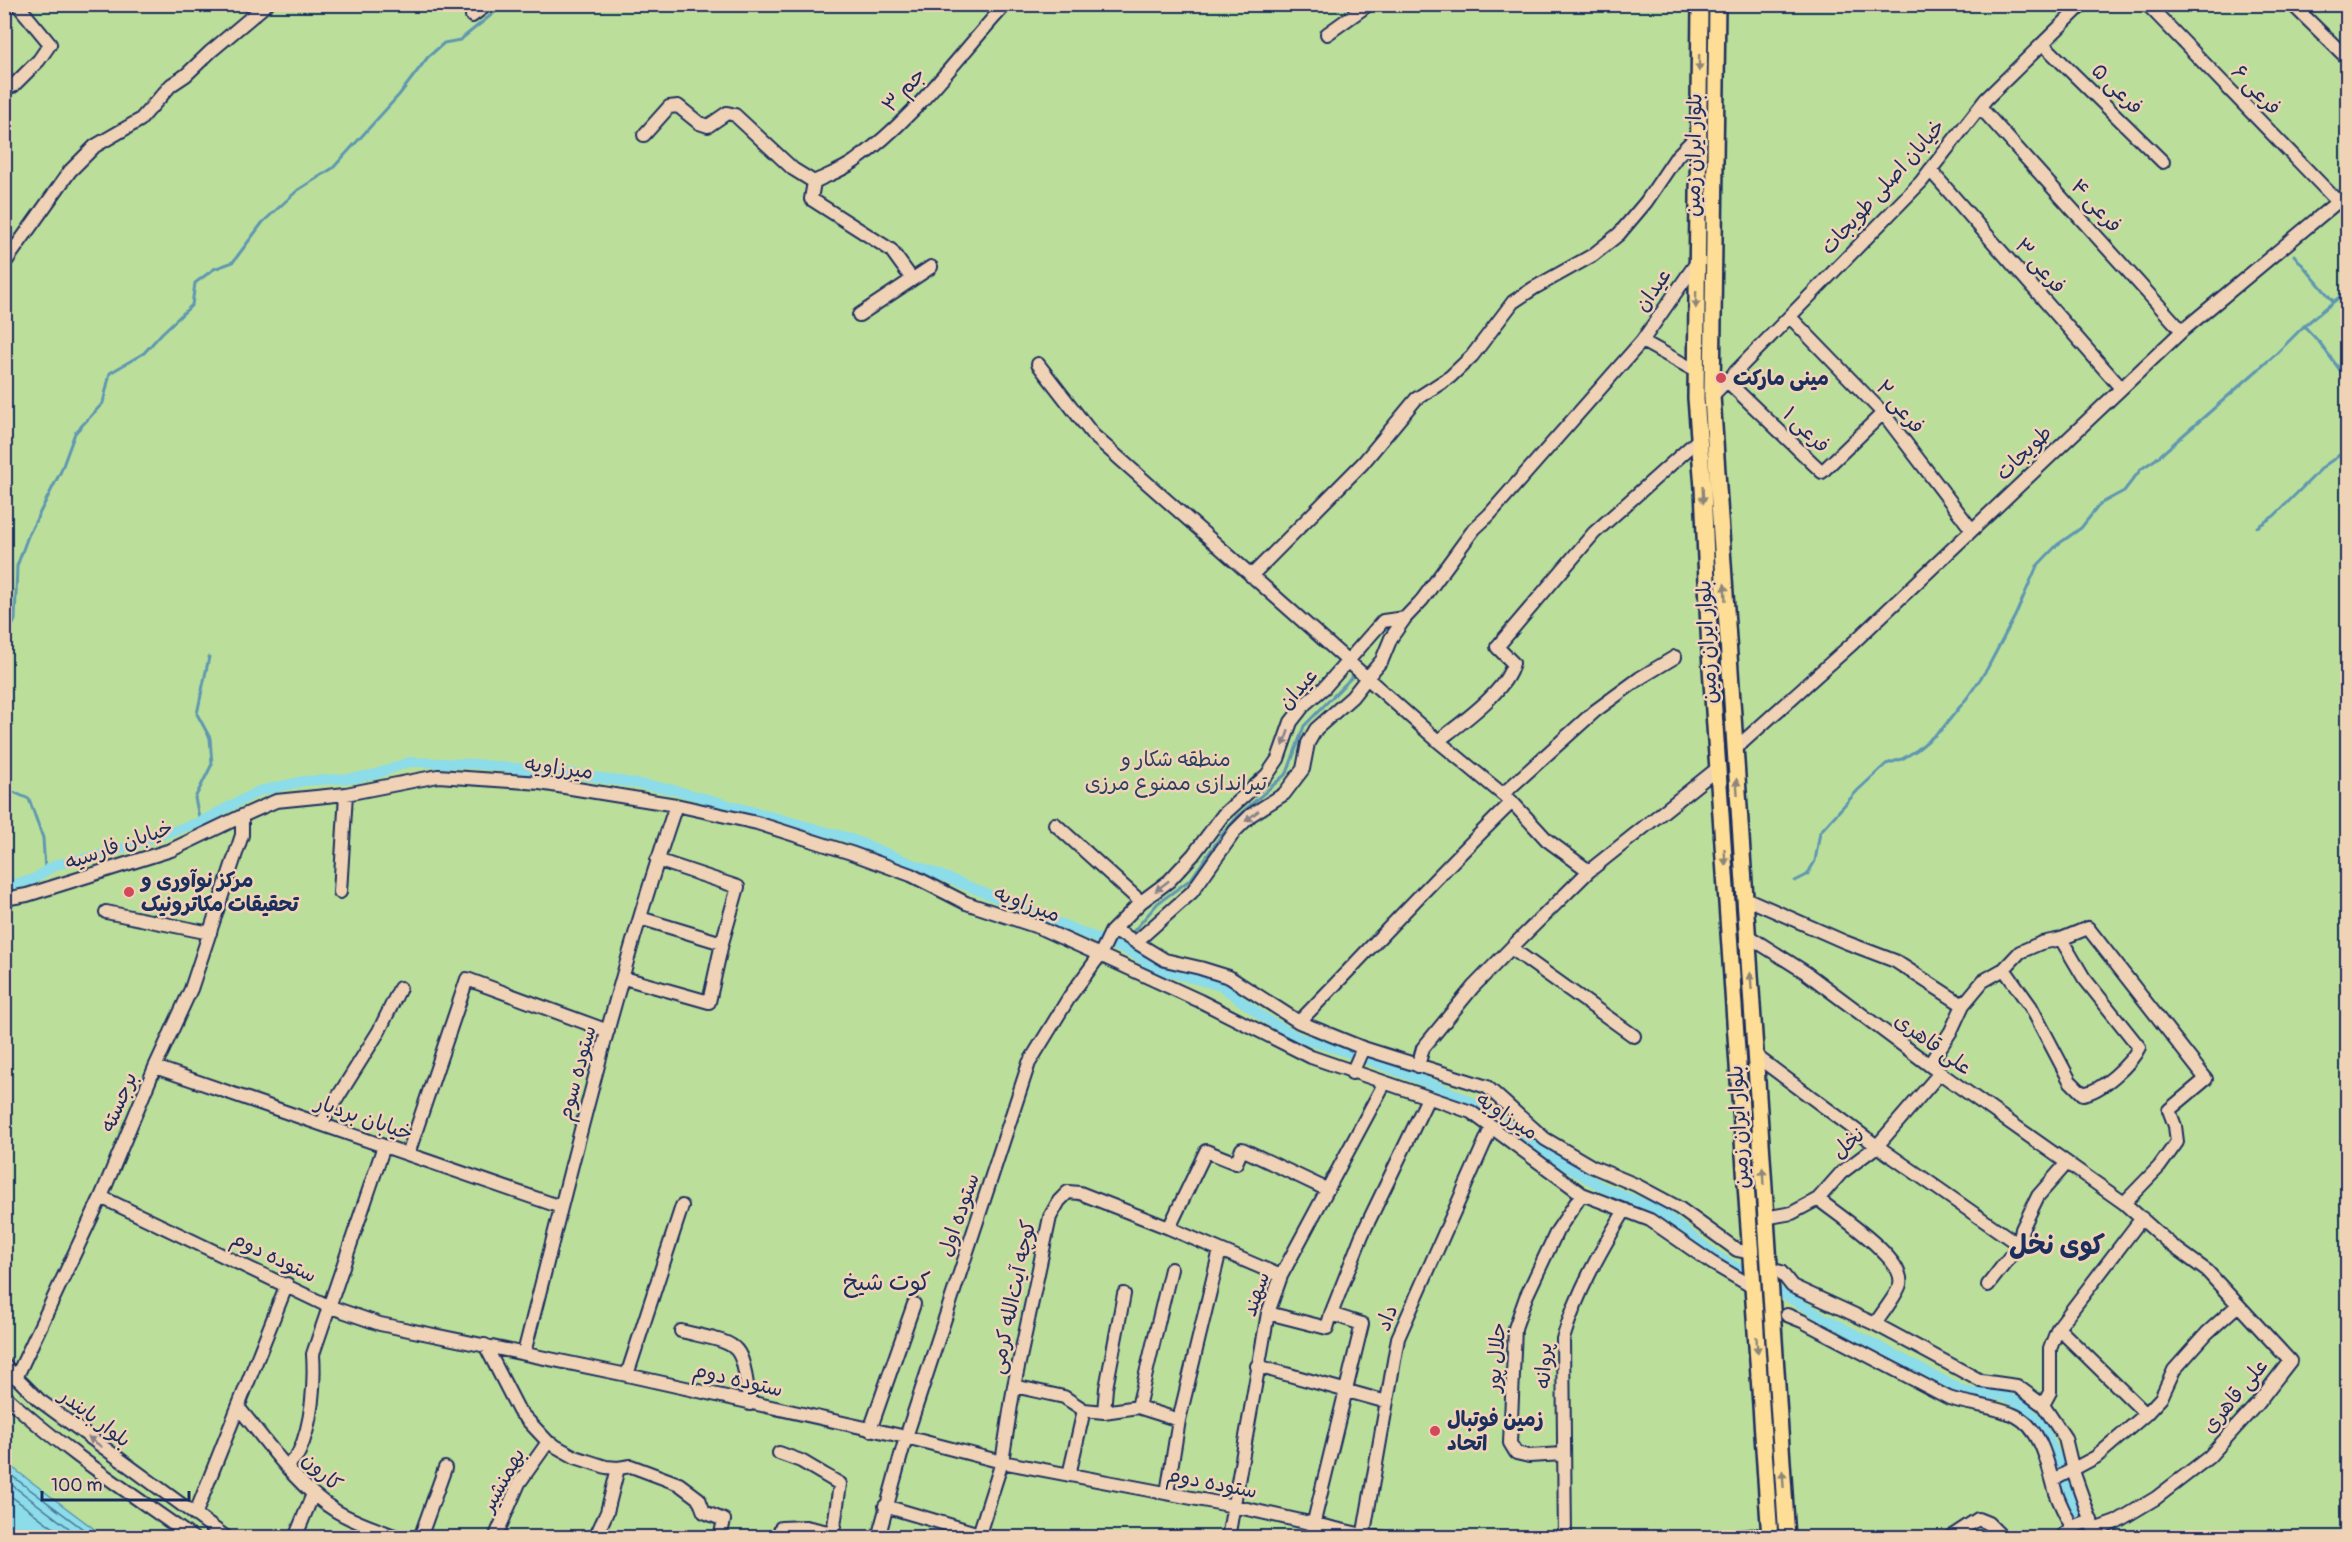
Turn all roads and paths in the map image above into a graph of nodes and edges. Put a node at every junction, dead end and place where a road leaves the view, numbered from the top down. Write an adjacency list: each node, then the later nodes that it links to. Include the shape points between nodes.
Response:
1 (16, 4): 15 (street, via 50,44)
2 (267, 4): 25 (street, via 171,85 140,120 95,146 70,171)
3 (488, 4): 11 (street)
4 (1006, 4): 21 (street, جم ۳, via 886,137 853,163)
5 (1369, 4): 12 (street)
6 (1700, 4): 18 (main road, بلوار ایران زمین, one-way to 18)
7 (1717, 4): 36 (main road, بلوار ایران زمین)
8 (2083, 4): 13 (street, خیابان اصلی طویجات)
9 (2146, 4): 23 (street, فرعی ۶)
10 (2292, 4): 14 (street)
11 (472, 16)
12 (1327, 34)
13 (2043, 44): 16 (street, خیابان اصلی طویجات); 19 (street, فرعی ۵)
14 (2348, 59)
15 (13, 86)
16 (1980, 107): 20 (street, خیابان اصلی طویجات); 30 (street, فرعی ۴)
17 (644, 135): 21 (street, via 669,107 678,106 708,126 726,113 735,115 793,169)
18 (1698, 135): 24 (main road, بلوار ایران زمین); 40 (street, via 1677,156 1619,234 1593,255 1513,302 1472,356 1450,377 1416,399 1363,463)
19 (2163, 162)
20 (1930, 170): 29 (street, خیابان اصلی طویجات); 35 (street, فرعی ۳)
21 (814, 182): 27 (street, via 811,198 891,250)
22 (2348, 193): 23 (street, طویجات)
23 (2338, 202): 30 (street, طویجات)
24 (1697, 262): 31 (street, عیدان); 33 (main road, بلوار ایران زمین, one-way to 33)
25 (4, 264)
26 (931, 267): 27 (street)
27 (912, 279): 28 (street)
28 (859, 315)
29 (1790, 317): 34 (street, خیابان اصلی طویجات); 37 (street, فرعی ۲)
30 (2182, 331): 35 (street, طویجات)
31 (1642, 341): 33 (street, عیدان); 41 (street, عیدان, via 1474,529)
32 (1038, 364): 40 (street, via 1093,435)
33 (1696, 371): 38 (main road, بلوار ایران زمین)
34 (1727, 381): 36 (street, خیابان اصلی طویجات); 37 (street, فرعی ۱, via 1822,472)
35 (2121, 388): 39 (street, طویجات)
36 (1712, 396): 46 (main road, بلوار ایران زمین, one-way to 36)
37 (1883, 413): 39 (street, فرعی ۲)
38 (1698, 440): 45 (street, via 1594,533 1497,647 1513,663 1511,673 1482,706); 47 (main road, بلوار ایران زمین, one-way to 47)
39 (1972, 530): 46 (street, طویجات)
40 (1251, 576): 43 (street)
41 (1405, 618): 43 (street, عیدان, via 1383,621); 44 (street, عیدان, via 1382,660)
42 (1676, 657): 49 (street, via 1595,711)
43 (1348, 662): 44 (street); 58 (street, عیدان, one-way to 58, via 1291,722 1278,759 1267,775 1223,816 1169,881)
44 (1367, 678): 45 (street); 63 (street, عیدان, one-way to 63, via 1316,729 1308,743 1303,770 1284,794 1251,815 1235,831 1192,892)
45 (1438, 741): 49 (street)
46 (1735, 749): 56 (main road, بلوار ایران زمین, one-way to 46)
47 (1718, 768): 54 (street); 103 (main road, بلوار ایران زمین, one-way to 103)
48 (346, 794): 50 (street, میرزاویه, via 438,776 540,783); 51 (street, میرزاویه, via 276,801); 55 (street)
49 (1507, 798): 54 (street, via 1547,840); 72 (street)
50 (676, 804): 53 (street, ستوده سوم); 67 (street, میرزاویه, via 757,823 851,853 911,875 966,903)
51 (242, 816): 57 (street, خیابان فارسیه, via 171,850); 61 (street, برجسته, via 242,834)
52 (1055, 824): 58 (street)
53 (657, 860): 60 (street, ستوده سوم); 65 (street, via 738,887)
54 (1589, 871): 66 (street)
55 (340, 892)
56 (1745, 898): 62 (main road, بلوار ایران زمین); 71 (street, via 1895,961)
57 (4, 899)
58 (1141, 902): 63 (street, عیدان)
59 (106, 912): 61 (street)
60 (640, 918): 65 (street); 69 (street, ستوده سوم)
61 (210, 933): 79 (street, برجسته, via 191,989)
62 (1748, 936): 76 (main road, بلوار ایران زمین, one-way to 62); 77 (street, علی قاهری, via 1805,972)
63 (1123, 937): 67 (street, ستوده اول); 72 (street, via 1164,960 1229,977)
64 (2061, 939): 68 (street, via 2020,952); 68 (street, via 2084,978 2139,1047 2093,1092 2084,1094 2070,1081 2031,1007); 94 (street, via 2088,928 2206,1079 2169,1110 2177,1142)
65 (722, 943): 69 (street, via 709,1002)
66 (1511, 948): 74 (street); 78 (street, via 1423,1048)
67 (1101, 952): 80 (street, میرزاویه, via 1311,1057); 139 (street, ستوده اول, via 1029,1063)
68 (2004, 969): 71 (street, via 1983,981)
69 (624, 978): 73 (street, ستوده سوم)
70 (400, 988): 84 (street)
71 (1963, 1005): 77 (street)
72 (1299, 1022): 75 (street)
73 (608, 1031): 88 (street, via 467,979); 96 (street, ستوده سوم)
74 (1634, 1036)
75 (1362, 1050): 78 (street); 80 (street)
76 (1756, 1056): 87 (street); 98 (main road, بلوار ایران زمین, one-way to 76)
77 (1929, 1065): 81 (street, علی قاهری)
78 (1418, 1066): 103 (street, via 1487,1087 1545,1138 1591,1166 1680,1208)
79 (155, 1067): 84 (street, خیابان بردبار); 92 (street, برجسته)
80 (1354, 1069): 82 (street, میرزاویه)
81 (1940, 1073): 87 (street, نخل); 89 (street, علی قاهری)
82 (1384, 1084): 83 (street, میرزاویه); 90 (street, سهند)
83 (1428, 1098): 85 (street, میرزاویه, via 1471,1113); 115 (street, via 1362,1235)
84 (321, 1124): 86 (street, خیابان بردبار)
85 (1492, 1126): 91 (street, میرزاویه); 129 (street, داد, via 1398,1338)
86 (384, 1146): 88 (street, خیابان بردبار); 113 (street)
87 (1877, 1146): 93 (street, نخل, via 1841,1173); 101 (street)
88 (408, 1154): 96 (street, خیابان بردبار)
89 (2067, 1163): 94 (street, علی قاهری); 101 (street, via 2038,1196)
90 (1326, 1190): 100 (street, via 1242,1149 1236,1163 1206,1151); 106 (street, سهند)
91 (1582, 1194): 97 (street, میرزاویه); 142 (street, جلال پور, via 1557,1231 1515,1328 1510,1443 1516,1453 1529,1456)
92 (101, 1197): 107 (street, ستوده دوم); 125 (street, برجسته)
93 (1818, 1199): 98 (street, نخل, via 1792,1213); 117 (street, via 1871,1240 1899,1272 1900,1284)
94 (2124, 1203): 99 (street, علی قاهری)
95 (682, 1206): 124 (street)
96 (561, 1207): 121 (street, ستوده سوم)
97 (1625, 1210): 109 (street, میرزاویه, via 1650,1220); 142 (street, پروانه, via 1572,1308 1563,1339)
98 (1765, 1218): 105 (main road, بلوار ایران زمین)
99 (2142, 1218): 112 (street, علی قاهری, via 2207,1271); 118 (street)
100 (1169, 1228): 102 (street, کوچه آیت‌الله کرمی); 126 (street, کوچه آیت‌الله کرمی, via 1080,1193 1068,1192 1063,1196 1050,1216)
101 (2019, 1245): 108 (street)
102 (1220, 1250): 106 (street, کوچه آیت‌الله کرمی); 137 (street)
103 (1751, 1257): 109 (main road, بلوار ایران زمین)
104 (1171, 1269): 133 (street)
105 (1771, 1273): 117 (street, via 1781,1272 1792,1286); 176 (main road, بلوار ایران زمین, one-way to 105)
106 (1281, 1276): 114 (street, سهند)
107 (287, 1284): 113 (street, ستوده دوم); 132 (street)
108 (1988, 1285)
109 (1753, 1287): 159 (main road, one-way to 159)
110 (1124, 1294): 135 (street)
111 (914, 1304): 138 (street)
112 (2238, 1305): 136 (street, via 2174,1371 2161,1398); 155 (street, علی قاهری, via 2290,1361 2209,1457 2156,1498 2116,1521)
113 (328, 1306): 120 (street, ستوده دوم, via 380,1324); 144 (street, via 313,1353 315,1377 307,1425 299,1454)
114 (1268, 1313): 115 (street, via 1327,1328); 123 (street, سهند)
115 (1331, 1314): 127 (street, via 1362,1324)
116 (1787, 1315): 148 (street, via 1949,1398 2018,1417 2033,1431)
117 (1875, 1324): 131 (street, via 1981,1381 2017,1386)
118 (2058, 1328): 131 (street, via 2050,1349 2050,1392); 136 (street)
119 (681, 1331): 130 (street, via 730,1343 739,1350)
120 (485, 1345): 121 (street, ستوده دوم); 140 (street, via 519,1411)
121 (524, 1353): 124 (street, ستوده دوم)
122 (4, 1365): 125 (street, بلوار بایندر)
123 (1257, 1366): 127 (street); 152 (street, سهند)
124 (627, 1375): 130 (street, ستوده دوم)
125 (16, 1378): 153 (street, بلوار بایندر, one-way to 125, via 39,1400)
126 (1014, 1386): 134 (street, via 1064,1397); 143 (street, کوچه آیت‌الله کرمی)
127 (1345, 1390): 129 (street); 154 (street)
128 (4, 1395): 160 (street, بلوار بایندر)
129 (1387, 1402): 158 (street, داد)
130 (750, 1404): 138 (street, ستوده دوم)
131 (2043, 1405): 148 (street, via 2065,1438)
132 (238, 1407): 144 (street, کارون); 153 (street)
133 (1138, 1407): 135 (street); 137 (street)
134 (1084, 1410): 135 (street); 147 (street)
135 (1104, 1412)
136 (2146, 1414): 148 (street, via 2096,1457)
137 (1179, 1420): 149 (street)
138 (870, 1430): 139 (street, ستوده دوم)
139 (906, 1437): 143 (street, ستوده دوم); 151 (street, ستوده اول)
140 (548, 1442): 146 (street, via 575,1457); 165 (street, بهمنشیر, via 519,1483)
141 (779, 1453): 157 (street, via 840,1484)
142 (1564, 1454): 174 (street, پروانه)
143 (1002, 1462): 147 (street, ستوده دوم); 156 (street, کوچه آیت‌الله کرمی)
144 (286, 1466): 150 (street, کارون)
145 (446, 1468): 164 (street)
146 (618, 1468): 166 (street, via 607,1512); 167 (street, via 631,1466 679,1484 699,1498 704,1512 724,1520)
147 (1069, 1475): 149 (street, ستوده دوم)
148 (2063, 1476): 155 (street); 155 (street, via 2057,1495)
149 (1167, 1493): 152 (street, ستوده دوم)
150 (313, 1494): 162 (street); 163 (street, کارون, via 337,1511)
151 (885, 1506): 156 (street); 169 (street, ستوده اول)
152 (1234, 1506): 154 (street, ستوده دوم); 171 (street, سهند)
153 (195, 1515): 161 (street, بلوار بایندر)
154 (1313, 1524): 158 (street, ستوده دوم); 172 (street)
155 (2084, 1528): 179 (street)
156 (979, 1533): 170 (street)
157 (834, 1535): 168 (street, via 806,1527 781,1528)
158 (1363, 1536): 173 (street, ستوده دوم)
159 (1769, 1536): 175 (street)
160 (193, 1538)
161 (227, 1538)
162 (295, 1538)
163 (400, 1538)
164 (420, 1538)
165 (495, 1538)
166 (595, 1538)
167 (720, 1538)
168 (778, 1538)
169 (878, 1538)
170 (993, 1538)
171 (1228, 1538)
172 (1310, 1538)
173 (1387, 1538)
174 (1565, 1538)
175 (1728, 1538)
176 (1787, 1538)
177 (1949, 1538): 178 (street, via 1978,1519)
178 (2003, 1538)
179 (2060, 1538)

